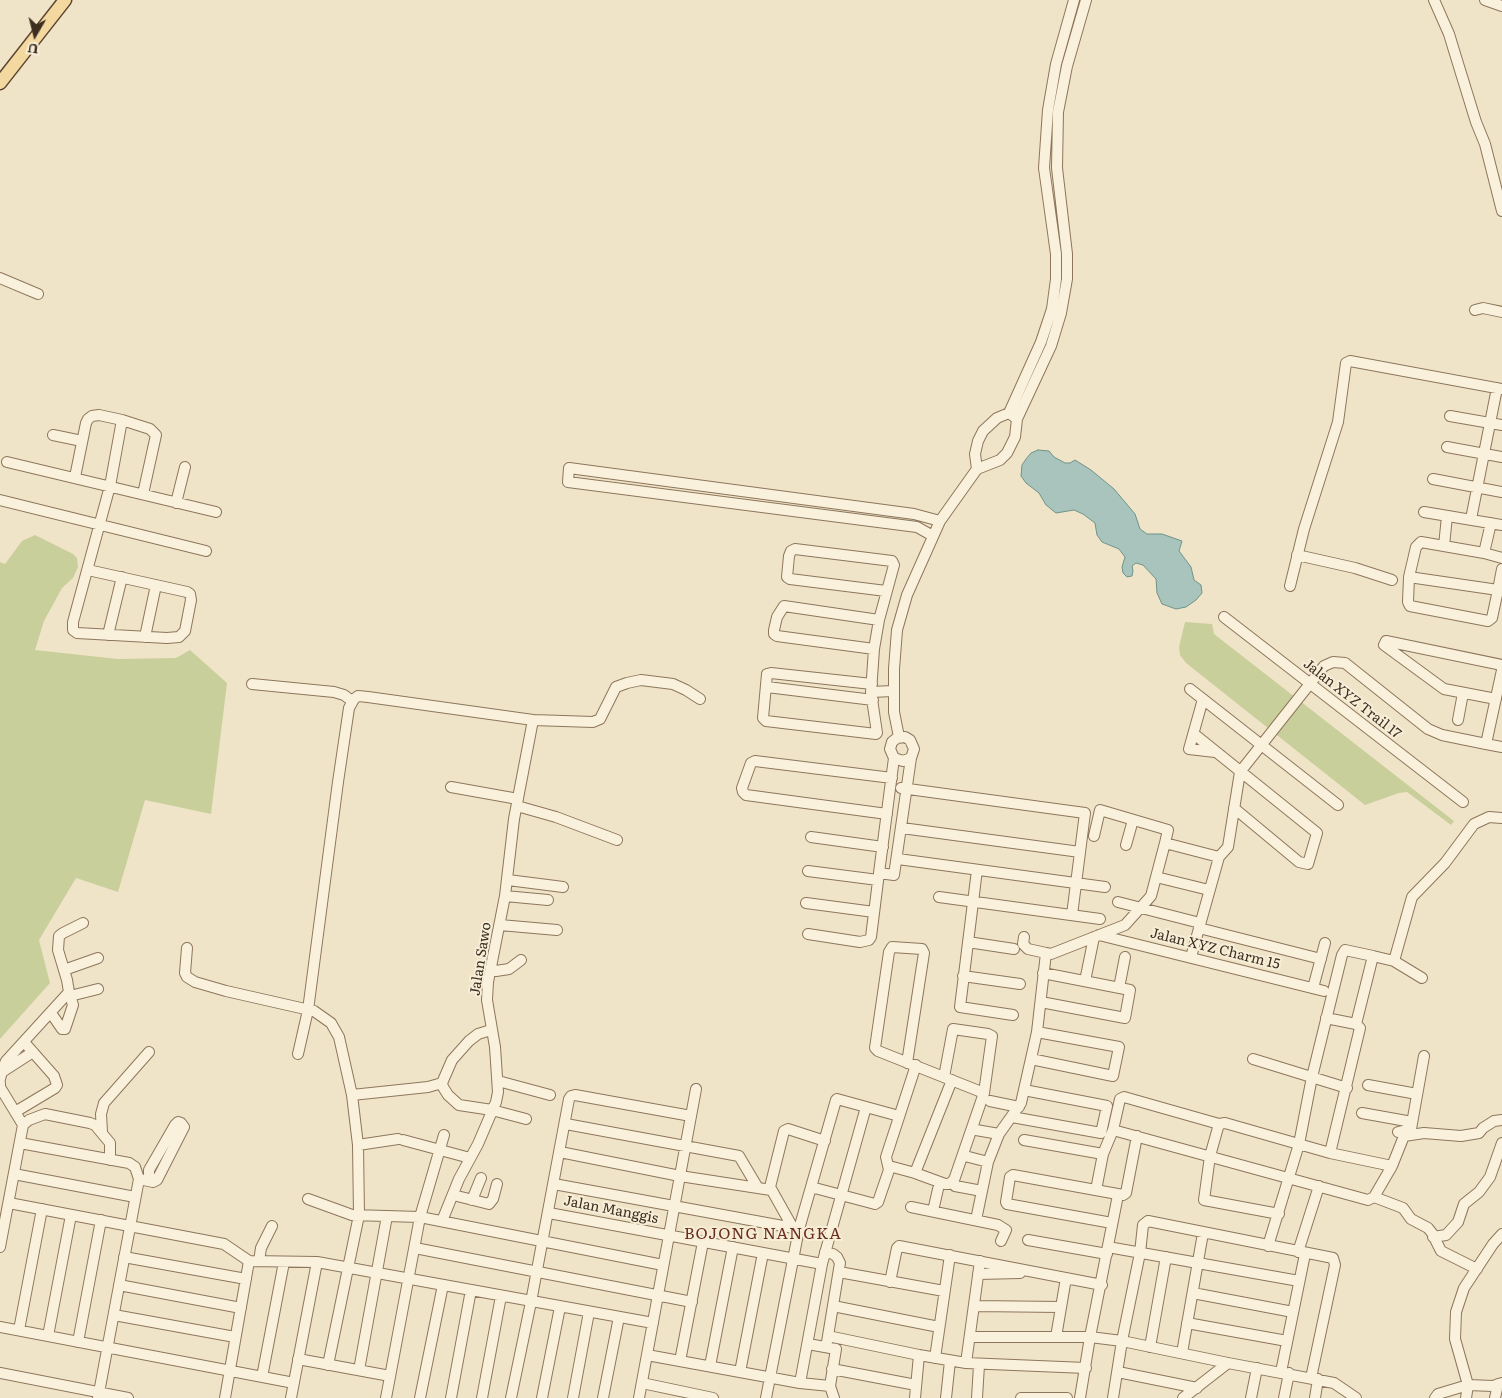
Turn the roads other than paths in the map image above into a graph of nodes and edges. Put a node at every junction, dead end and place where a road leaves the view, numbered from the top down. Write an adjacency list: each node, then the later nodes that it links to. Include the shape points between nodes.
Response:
1 (65, 0): 7 (main road)
2 (1074, 0): 14 (street, via 1056,64 1048,110 1044,168 1056,254 1052,309)
3 (1086, 0): 14 (street, via 1058,112 1057,168 1067,279 1051,346)
4 (1434, 0): 8 (street, via 1449,34)
5 (1485, 0): 6 (street)
6 (1502, 6)
7 (0, 83)
8 (1502, 211)
9 (0, 278): 10 (street)
10 (38, 294)
11 (1475, 310): 12 (street, via 1484,308)
12 (1502, 312)
13 (1498, 390): 17 (street); 49 (street, via 1348,362 1338,422)
14 (1013, 416): 26 (street, via 1015,437 1007,453 1000,460); 26 (street, via 997,418 983,431 975,454)
15 (1450, 416): 17 (street)
16 (122, 420): 20 (street, via 92,416 86,423); 29 (street); 32 (street, via 150,429 156,435)
17 (1490, 422): 18 (street); 22 (street)
18 (1502, 425)
19 (53, 435): 20 (street)
20 (82, 441): 27 (street)
21 (1447, 446): 22 (street)
22 (1483, 454): 23 (street); 30 (street)
23 (1502, 457)
24 (7, 462): 27 (street)
25 (185, 467): 34 (street)
26 (977, 469): 40 (street)
27 (75, 477): 29 (street)
28 (1433, 479): 30 (street)
29 (110, 486): 32 (street); 42 (street)
30 (1477, 488): 31 (street); 39 (street)
31 (1502, 492)
32 (143, 494): 34 (street)
33 (0, 500): 42 (street)
34 (176, 503): 35 (street)
35 (216, 512)
36 (1424, 512): 38 (street)
37 (914, 514): 40 (street); 44 (street); 44 (street, via 569,468 568,482)
38 (1447, 516): 39 (street); 46 (street)
39 (1471, 519): 41 (street)
40 (940, 521): 45 (street)
41 (1490, 523): 43 (street); 48 (street)
42 (100, 524): 47 (street); 51 (street)
43 (1502, 525)
44 (913, 526): 45 (street)
45 (933, 536): 71 (street, via 907,595 900,620)
46 (1444, 546): 48 (street); 54 (street, via 1418,544)
47 (206, 551)
48 (1484, 553): 50 (street)
49 (1297, 555): 55 (street); 57 (street)
50 (1502, 558)
51 (88, 570): 53 (street); 62 (street, via 73,630)
52 (1502, 570): 58 (street)
53 (122, 577): 56 (street); 62 (street)
54 (1410, 577): 58 (street); 58 (street, via 1410,606 1488,622 1492,618)
55 (1392, 580)
56 (156, 585): 63 (street); 63 (street, via 190,594 192,600 187,625 182,635 176,638)
57 (1290, 586)
58 (1498, 590)
59 (886, 591): 59 (street, via 790,579 787,577 789,556 795,549 892,561 894,565); 61 (street)
60 (1224, 617): 68 (street, Jalan XYZ Trail 17)
61 (879, 620): 64 (street); 64 (street, via 784,606 777,616 774,630 777,636)
62 (108, 635): 63 (street)
63 (145, 637)
64 (874, 649): 72 (street)
65 (1502, 665): 73 (street, via 1386,641 1384,645 1444,689)
66 (1501, 675): 75 (street)
67 (252, 684): 77 (street, via 334,692)
68 (1310, 684): 82 (street, via 1324,666 1333,662 1345,663 1428,729); 83 (street); 92 (street, Jalan XYZ Trail 17)
69 (767, 687): 72 (street); 72 (street, via 771,672); 72 (street, via 764,720 876,734)
70 (1190, 689): 76 (street)
71 (893, 691): 72 (street); 81 (street)
72 (872, 692)
73 (1463, 692): 75 (street); 80 (street)
74 (700, 699): 79 (street, via 673,684 641,680 616,687 600,720)
75 (1496, 699): 78 (street)
76 (1203, 700): 83 (street); 87 (street, via 1194,734)
77 (352, 701): 79 (street, via 358,696 368,697); 159 (street)
78 (1497, 713): 82 (street)
79 (533, 720): 91 (street, Jalan Sawo)
80 (1458, 720)
81 (899, 737): 85 (street, via 890,746); 86 (street, via 913,743)
82 (1486, 744): 84 (street)
83 (1262, 745): 87 (street); 93 (street)
84 (1502, 747)
85 (894, 758): 86 (street, via 903,761); 88 (street)
86 (911, 758): 90 (street)
87 (1240, 772): 94 (street); 94 (street, via 1317,833 1308,864 1299,862)
88 (891, 782): 90 (street); 95 (street); 95 (street, via 755,761 750,765 742,788 746,795)
89 (451, 786): 91 (street)
90 (906, 789): 98 (street); 105 (street, via 1084,812)
91 (518, 802): 101 (street); 112 (street, Jalan Sawo)
92 (1463, 802)
93 (1338, 805)
94 (1234, 808): 106 (street, via 1228,847)
95 (887, 814): 104 (street)
96 (1502, 818): 145 (street, via 1489,817 1474,824 1412,897)
97 (1133, 820): 99 (street, via 1100,810); 102 (street, via 1168,830); 103 (street)
98 (902, 828): 105 (street); 107 (street)
99 (1094, 836)
100 (811, 837): 104 (street)
101 (617, 840)
102 (1165, 843): 106 (street); 111 (street)
103 (1126, 845)
104 (883, 847): 110 (street)
105 (1080, 852): 113 (street)
106 (1219, 857): 116 (street)
107 (898, 859): 108 (street); 110 (street, via 895,875)
108 (977, 870): 113 (street); 120 (street)
109 (808, 871): 110 (street)
110 (879, 877): 124 (street)
111 (1156, 877): 116 (street); 123 (street, via 1151,896)
112 (508, 880): 114 (street); 117 (street, Jalan Sawo)
113 (1076, 883): 115 (street); 125 (street)
114 (563, 887)
115 (1105, 887)
116 (1210, 890): 129 (street)
117 (506, 896): 119 (street); 128 (street, Jalan Sawo)
118 (938, 897): 120 (street)
119 (548, 900)
120 (973, 901): 125 (street); 134 (street)
121 (1118, 902): 123 (street)
122 (806, 903): 124 (street)
123 (1140, 908): 129 (street); 132 (street, via 1125,925)
124 (874, 912): 131 (street, via 871,937 866,942)
125 (1072, 915): 126 (street)
126 (1100, 919)
127 (83, 923): 147 (street, via 59,936 58,950)
128 (500, 925): 130 (street); 146 (street, Jalan Sawo)
129 (1200, 925): 140 (street); 143 (street)
130 (557, 930)
131 (808, 934)
132 (1097, 936): 138 (street, via 1051,954); 140 (street, Jalan XYZ Charm 15); 151 (street)
133 (1024, 937): 138 (street, via 1023,944 1028,949)
134 (968, 942): 137 (street); 149 (street)
135 (1325, 943): 143 (street)
136 (186, 948): 159 (street, via 186,977 195,982)
137 (1014, 949)
138 (1046, 953): 148 (street)
139 (1373, 956): 145 (street); 162 (street, via 1348,950 1343,952); 163 (street)
140 (1191, 957): 154 (street, Jalan XYZ Charm 15)
141 (98, 958): 147 (street)
142 (1125, 958): 153 (street)
143 (1321, 959): 154 (street)
144 (521, 960): 146 (street, via 509,969)
145 (1394, 961): 150 (street)
146 (491, 969): 164 (street, Jalan Sawo, via 487,1000)
147 (64, 970): 157 (street)
148 (1043, 973): 151 (street); 158 (street)
149 (963, 976): 152 (street); 161 (street, via 960,1008)
150 (1422, 978)
151 (1085, 981): 153 (street)
152 (1020, 984)
153 (1119, 988): 158 (street, via 1130,990 1124,1018)
154 (1313, 988): 156 (street, Jalan XYZ Charm 15)
155 (98, 989): 157 (street)
156 (1324, 991)
157 (70, 994): 160 (street); 160 (street, via 73,1005 65,1028 62,1029)
158 (1041, 1002): 165 (street)
159 (308, 1010): 169 (street); 186 (street, via 331,1023 339,1038)
160 (51, 1013): 166 (street)
161 (1013, 1015)
162 (1326, 1018): 163 (street); 175 (street)
163 (1356, 1024): 181 (street, via 1360,1033)
164 (491, 1030): 177 (street, Jalan Sawo); 179 (street, via 469,1041 452,1060)
165 (1038, 1032): 171 (street); 171 (street, via 1119,1047 1113,1076)
166 (24, 1042): 167 (street); 174 (street, via 6,1061)
167 (33, 1052): 174 (street); 191 (street, via 57,1080 56,1086)
168 (149, 1052): 205 (street, via 104,1103)
169 (298, 1054)
170 (1424, 1056): 184 (street)
171 (1031, 1059): 183 (street)
172 (1252, 1060): 175 (street)
173 (912, 1064): 173 (street, via 875,1048 892,948 922,949 924,953); 176 (street); 194 (street)
174 (1, 1076)
175 (1312, 1077): 181 (street); 214 (street)
176 (948, 1079): 187 (street); 187 (street, via 953,1029 988,1034 992,1036 992,1042); 231 (street)
177 (498, 1081): 185 (street); 190 (street, Jalan Sawo)
178 (0, 1083): 191 (street)
179 (442, 1083): 186 (street); 190 (street, via 448,1095 459,1104)
180 (1368, 1085): 184 (street)
181 (1347, 1088): 220 (street)
182 (696, 1089): 193 (street)
183 (1024, 1090): 188 (street); 195 (street, via 1106,1106 1101,1133)
184 (1418, 1094): 199 (street)
185 (550, 1095)
186 (352, 1096): 215 (street)
187 (987, 1097): 188 (street); 231 (street, via 954,1180 945,1184)
188 (1019, 1107): 195 (street)
189 (866, 1108): 194 (street); 211 (street, via 836,1099); 249 (street)
190 (492, 1110): 196 (street); 226 (street, Jalan Sawo)
191 (15, 1112): 202 (street)
192 (1362, 1113): 197 (street)
193 (691, 1116): 200 (street, via 575,1095 569,1099); 216 (street)
194 (899, 1116): 229 (street, via 886,1157)
195 (1012, 1118): 207 (street)
196 (526, 1119)
197 (1401, 1120): 199 (street); 206 (street)
198 (1502, 1120): 223 (street, via 1494,1121 1478,1133 1461,1136 1424,1133 1404,1136)
199 (1412, 1122): 206 (street, via 1411,1129)
200 (566, 1124): 216 (street); 219 (street)
201 (1218, 1124): 204 (street, via 1124,1097 1120,1099); 214 (street, via 1226,1123); 225 (street)
202 (23, 1125): 205 (street, via 45,1114 90,1123); 213 (street)
203 (976, 1130): 207 (street)
204 (1113, 1130): 209 (street); 222 (street)
205 (102, 1132): 227 (street, via 110,1143)
206 (1398, 1132): 223 (street)
207 (999, 1134): 228 (street)
208 (444, 1135): 218 (street)
209 (1137, 1136): 225 (street); 250 (street, via 1126,1194)
210 (1024, 1140): 222 (street)
211 (825, 1141): 242 (street); 245 (street, via 785,1129)
212 (1502, 1142): 276 (street, via 1490,1177 1464,1204 1458,1222 1446,1234)
213 (20, 1143): 227 (street); 232 (street)
214 (1299, 1144): 220 (street); 235 (street)
215 (358, 1145): 218 (street, via 400,1140); 263 (street)
216 (686, 1145): 233 (street); 243 (street, via 739,1156)
217 (161, 1149): 221 (street); 221 (street, via 175,1125 181,1123 184,1127); 237 (street, via 148,1174)
218 (440, 1150): 226 (street); 265 (street)
219 (560, 1152): 233 (street); 239 (street)
220 (1330, 1153): 230 (street)
221 (171, 1154): 237 (street)
222 (1103, 1154): 246 (street)
223 (1396, 1154): 230 (street)
224 (965, 1156): 228 (street)
225 (1210, 1156): 235 (street); 261 (street, via 1204,1200)
226 (470, 1158): 248 (street, Jalan Sawo)
227 (110, 1160): 236 (street, via 132,1164)
228 (988, 1162): 247 (street)
229 (889, 1166): 231 (street); 249 (street, via 875,1204)
230 (1392, 1166): 252 (street)
231 (915, 1173)
232 (14, 1174): 251 (street); 255 (street)
233 (680, 1176): 243 (street); 256 (street)
234 (481, 1178): 254 (street)
235 (1290, 1178): 241 (street); 261 (street)
236 (139, 1179): 237 (street); 251 (street)
237 (156, 1181)
238 (497, 1184): 254 (street, via 489,1204)
239 (554, 1184): 256 (street); 260 (street)
240 (954, 1186): 247 (street)
241 (1319, 1186): 252 (street, via 1368,1200); 289 (street)
242 (811, 1187): 249 (street); 272 (street)
243 (758, 1188): 245 (street)
244 (938, 1189): 259 (street)
245 (771, 1190): 272 (street)
246 (1096, 1190): 250 (street); 269 (street, via 1013,1175 1010,1176 1006,1202)
247 (982, 1191): 267 (street)
248 (452, 1195): 254 (street); 268 (street, Jalan Sawo)
249 (842, 1195): 286 (street)
250 (1118, 1195): 269 (street)
251 (135, 1197): 270 (street)
252 (1374, 1197): 276 (street, via 1403,1208 1411,1219 1428,1228)
253 (308, 1199): 263 (street)
254 (472, 1200)
255 (9, 1202): 258 (street); 282 (street)
256 (674, 1205): 272 (street); 275 (street)
257 (911, 1207): 259 (street)
258 (42, 1209): 262 (street); 336 (street)
259 (933, 1211): 267 (street)
260 (549, 1213): 275 (street, Jalan Manggis); 279 (street)
261 (1279, 1214): 281 (street)
262 (71, 1215): 266 (street); 337 (street)
263 (358, 1215): 264 (street); 301 (street)
264 (386, 1216): 265 (street); 304 (street)
265 (420, 1217): 268 (street); 284 (street)
266 (101, 1220): 270 (street); 345 (street)
267 (976, 1220): 278 (street, via 1006,1230)
268 (442, 1221): 279 (street)
269 (1112, 1223): 285 (street)
270 (130, 1226): 291 (street); 294 (street, via 224,1244)
271 (272, 1226): 294 (street)
272 (796, 1229): 293 (street)
273 (1203, 1233): 281 (street); 288 (street, via 1146,1222); 298 (street)
274 (1502, 1234): 302 (street)
275 (669, 1235): 280 (street, Jalan Manggis); 300 (street)
276 (1433, 1236): 302 (street, via 1441,1251)
277 (1028, 1240): 285 (street)
278 (1001, 1241)
279 (543, 1242): 300 (street); 305 (street)
280 (703, 1242): 283 (street, Jalan Manggis); 322 (street)
281 (1268, 1246): 289 (street)
282 (0, 1247)
283 (733, 1247): 287 (street, Jalan Manggis); 361 (street)
284 (415, 1248): 305 (street); 310 (street)
285 (1108, 1251): 288 (street); 315 (street)
286 (825, 1252): 299 (street); 303 (street, via 837,1257)
287 (763, 1253): 293 (street, Jalan Manggis); 367 (street)
288 (1140, 1253): 292 (street); 343 (street)
289 (1301, 1253): 311 (street); 374 (street, via 1333,1258 1336,1262)
290 (950, 1255): 295 (street); 312 (street, via 898,1246); 317 (street)
291 (124, 1257): 309 (street); 313 (street)
292 (1166, 1257): 298 (street); 347 (street)
293 (792, 1259): 299 (street, Jalan Manggis); 373 (street)
294 (254, 1261): 296 (street); 309 (street)
295 (980, 1261): 306 (street); 307 (street)
296 (284, 1262): 297 (street); 372 (street)
297 (317, 1262): 301 (street); 354 (street)
298 (1199, 1263): 311 (street); 318 (street)
299 (822, 1264): 346 (street)
300 (663, 1265): 319 (street)
301 (348, 1268): 304 (street); 359 (street)
302 (1477, 1269): 380 (street, via 1460,1296 1455,1325 1455,1339)
303 (839, 1272): 312 (street); 323 (street)
304 (377, 1273): 310 (street); 365 (street)
305 (537, 1273): 319 (street); 321 (street)
306 (1040, 1273): 307 (street); 308 (street)
307 (978, 1274): 324 (street)
308 (1066, 1278): 315 (street); 326 (street)
309 (246, 1279): 327 (street)
310 (409, 1279): 314 (street); 371 (street)
311 (1299, 1281): 329 (street)
312 (890, 1282): 317 (street)
313 (119, 1285): 327 (street); 330 (street)
314 (442, 1285): 316 (street); 389 (street)
315 (1102, 1285): 342 (street)
316 (471, 1290): 320 (street); 390 (street)
317 (944, 1291): 335 (street)
318 (1193, 1293): 329 (street); 333 (street)
319 (657, 1295): 322 (street); 332 (street)
320 (501, 1296): 321 (street); 391 (street)
321 (532, 1302): 325 (street); 392 (street)
322 (692, 1302): 355 (street)
323 (833, 1306): 335 (street); 338 (street)
324 (974, 1306): 326 (street); 340 (street)
325 (560, 1307): 328 (street); 393 (street)
326 (1062, 1307): 341 (street)
327 (241, 1308): 339 (street)
328 (589, 1312): 331 (street); 394 (street)
329 (1293, 1312): 344 (street)
330 (114, 1316): 339 (street); 348 (street)
331 (619, 1317): 332 (street); 395 (street)
332 (653, 1323): 351 (street)
333 (1187, 1323): 344 (street); 350 (street)
334 (0, 1327): 336 (street)
335 (939, 1327): 353 (street)
336 (19, 1330): 337 (street)
337 (48, 1336): 345 (street)
338 (828, 1336): 349 (street); 352 (street)
339 (236, 1337): 366 (street)
340 (970, 1337): 341 (street); 357 (street)
341 (1056, 1337): 342 (street)
342 (1090, 1337): 343 (street); 362 (street)
343 (1122, 1340): 347 (street); 368 (street)
344 (1286, 1341): 369 (street)
345 (78, 1342): 348 (street)
346 (808, 1344): 349 (street); 377 (street)
347 (1150, 1347): 350 (street)
348 (108, 1348): 366 (street); 383 (street)
349 (826, 1348): 364 (street, via 836,1350)
350 (1182, 1353): 358 (street)
351 (647, 1354): 355 (street); 376 (street)
352 (918, 1355): 353 (street); 379 (street)
353 (935, 1358): 356 (street)
354 (298, 1359): 359 (street); 375 (street)
355 (680, 1361): 361 (street)
356 (950, 1361): 357 (street); 401 (street)
357 (966, 1363): 360 (street)
358 (1228, 1363): 363 (street); 382 (street)
359 (328, 1365): 365 (street)
360 (979, 1365): 362 (street); 402 (street)
361 (710, 1366): 367 (street)
362 (1086, 1368): 405 (street)
363 (1258, 1368): 369 (street); 408 (street)
364 (832, 1369): 379 (street); 381 (street)
365 (359, 1370): 371 (street)
366 (230, 1371): 372 (street); 386 (street)
367 (740, 1372): 373 (street)
368 (1118, 1372): 382 (street); 406 (street)
369 (1285, 1372): 374 (street); 409 (street)
370 (0, 1373): 383 (street)
371 (390, 1376): 388 (street)
372 (262, 1377): 375 (street)
373 (770, 1377): 377 (street); 398 (street)
374 (1315, 1378): 384 (street, via 1334,1383); 410 (street)
375 (294, 1383): 387 (street)
376 (642, 1383): 396 (street); 397 (street)
377 (800, 1383): 381 (street)
378 (1500, 1384): 380 (street); 413 (street)
379 (916, 1385): 400 (street)
380 (1468, 1385): 411 (street, via 1438,1394); 412 (street)
381 (830, 1386): 399 (street)
382 (1197, 1388): 407 (street)
383 (99, 1395): 385 (street)
384 (1351, 1396)
385 (128, 1398)
386 (225, 1398)
387 (291, 1398)
388 (386, 1398)
389 (420, 1398)
390 (451, 1398)
391 (482, 1398)
392 (511, 1398)
393 (542, 1398)
394 (573, 1398)
395 (603, 1398)
396 (639, 1398)
397 (713, 1398)
398 (766, 1398)
399 (834, 1398)
400 (915, 1398)
401 (946, 1398)
402 (977, 1398)
403 (1022, 1398): 404 (street)
404 (1067, 1398)
405 (1080, 1398)
406 (1113, 1398)
407 (1183, 1398)
408 (1251, 1398)
409 (1284, 1398)
410 (1315, 1398)
411 (1435, 1398)
412 (1466, 1398)
413 (1496, 1398)

